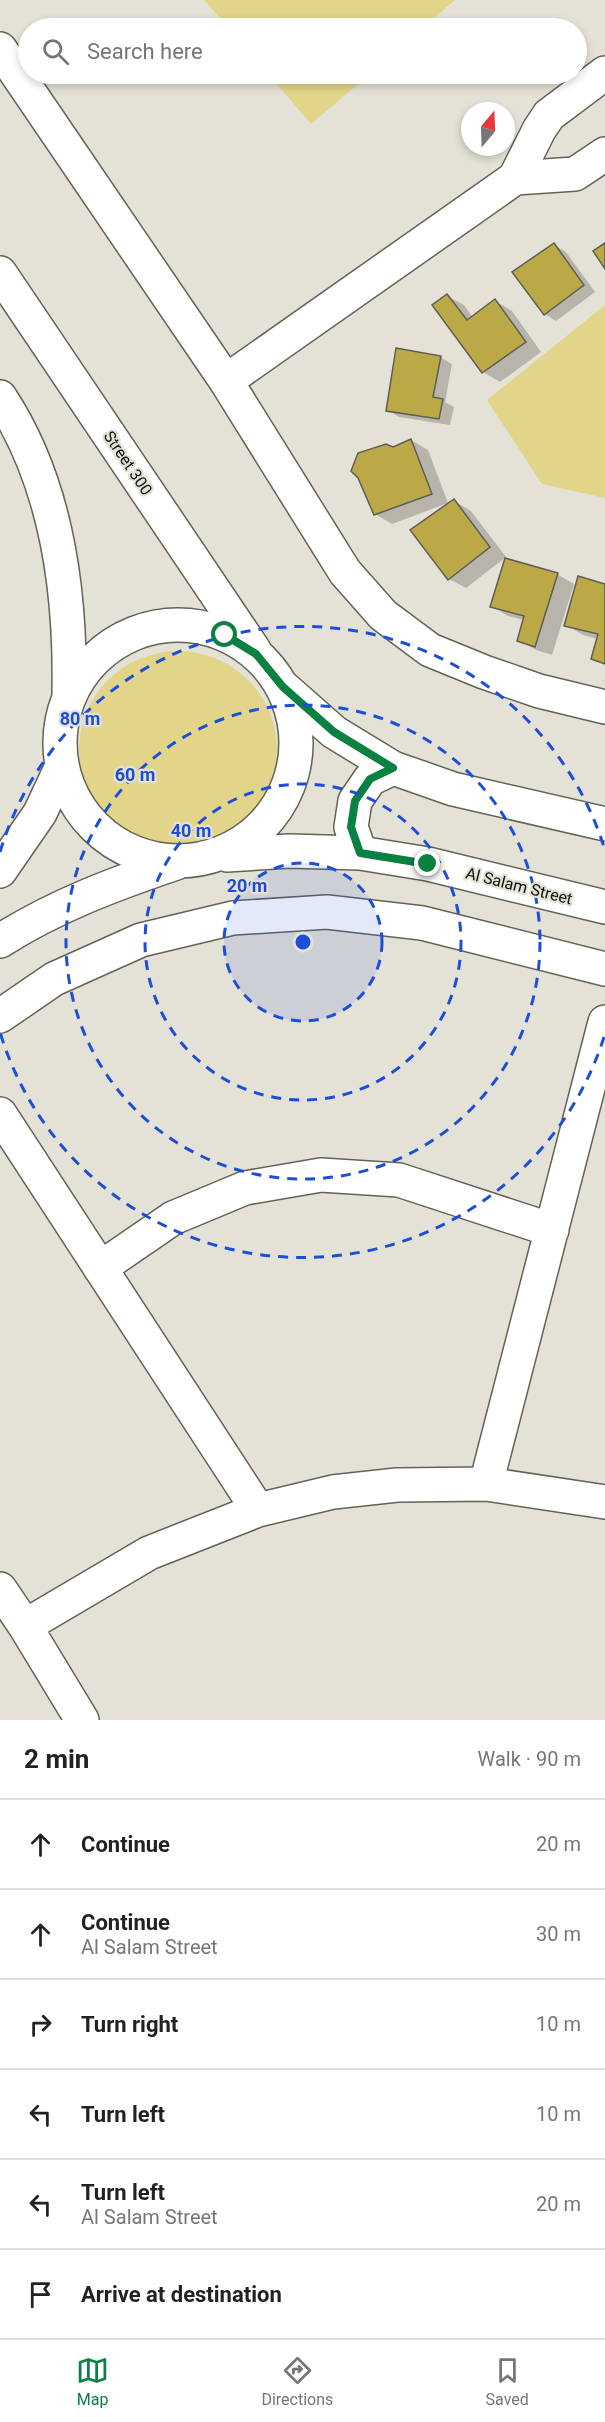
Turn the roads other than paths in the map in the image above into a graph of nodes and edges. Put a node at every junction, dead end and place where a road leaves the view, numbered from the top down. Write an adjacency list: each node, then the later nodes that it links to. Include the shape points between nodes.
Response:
1 (0, 49): 3 (street)
2 (605, 73): 6 (street, via 549,115)
3 (18, 75)
4 (24, 84): 8 (street)
5 (605, 154): 6 (street, via 575,174)
6 (515, 178): 8 (street)
7 (0, 273): 10 (street, Street 300)
8 (226, 381): 13 (street, via 345,572 383,615 430,650 539,691)
9 (0, 397): 12 (street, via 27,444 53,524 67,608)
10 (256, 654): 11 (street); 12 (street, via 225,635 199,628 154,627 120,640 91,662)
11 (283, 687): 15 (street, via 334,732); 18 (street, via 296,725 296,766 285,795 254,835)
12 (69, 692): 14 (street, via 60,733)
13 (605, 707)
14 (62, 766): 19 (street, via 40,813); 20 (street, via 76,804 103,835 138,855)
15 (393, 768): 16 (street, via 453,789); 17 (street, via 370,779 355,801 351,827)
16 (605, 824)
17 (360, 853): 18 (street, Al Salam Street, via 289,851); 21 (street, Al Salam Street, via 428,864)
18 (219, 855): 20 (street)
19 (4, 862)
20 (179, 862): 22 (street, via 103,887 31,921)
21 (605, 907)
22 (0, 941)
23 (605, 969): 24 (street, via 422,922 327,912 233,918 141,940 54,979)
24 (0, 1016)
25 (605, 1022): 27 (street)
26 (0, 1114): 28 (street)
27 (552, 1230): 28 (street, via 399,1180 321,1174 245,1188 173,1218); 29 (street)
28 (100, 1268): 31 (street)
29 (486, 1484): 30 (street); 31 (street, via 397,1485 333,1492)
30 (605, 1502)
31 (258, 1510): 33 (street, via 150,1553)
32 (0, 1589): 33 (street)
33 (25, 1626): 34 (street)
34 (82, 1720)

